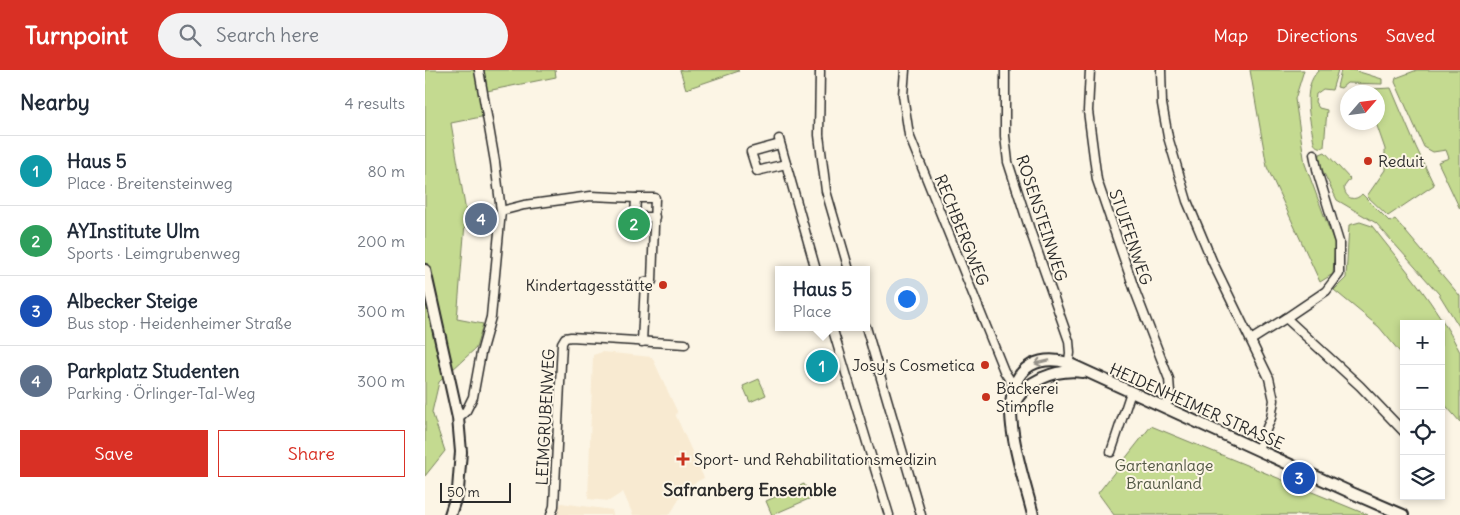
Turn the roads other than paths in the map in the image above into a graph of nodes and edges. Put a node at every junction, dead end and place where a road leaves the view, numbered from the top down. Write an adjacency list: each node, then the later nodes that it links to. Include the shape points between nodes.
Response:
1 (479, 70): 10 (street)
2 (905, 70): 22 (street, RECHBERGWEG, via 903,95 909,135 1004,371)
3 (1005, 70): 21 (street, ROSENSTEINWEG, via 1008,162 1069,341 1071,349)
4 (1090, 70): 24 (street, STUIFENWEG, via 1088,111 1097,180 1169,379)
5 (1161, 70): 18 (street, via 1162,104 1168,137 1187,198 1213,263)
6 (820, 71): 13 (street, via 819,135 826,191)
7 (1314, 154): 15 (street, via 1339,242 1339,274 1326,291)
8 (786, 164): 8 (street, via 779,141 751,152 757,171); 12 (street)
9 (636, 198): 10 (street, via 591,196); 11 (street, via 655,198); 11 (street, via 635,217)
10 (501, 211): 25 (street, via 491,317 473,397)
11 (655, 217): 19 (street, via 652,282 645,282)
12 (815, 266)
13 (848, 266)
14 (425, 270): 25 (main road)
15 (1286, 318): 18 (street); 26 (street)
16 (833, 331): 31 (street)
17 (867, 331): 32 (street)
18 (1251, 340): 27 (street, via 1269,378 1274,400 1271,418)
19 (642, 342): 20 (street, LEIMGRUBENWEG); 30 (street, LEIMGRUBENWEG, via 571,336 562,343)
20 (685, 344)
21 (1067, 368): 22 (main road, HEIDENHEIMER STRASSE); 22 (main road, HEIDENHEIMER STRASSE, one-way to 22, via 1049,360 1036,363 1020,374); 23 (main road, HEIDENHEIMER STRASSE)
22 (1017, 391): 33 (main road, HEIDENHEIMER STRASSE, via 1010,412 1012,432)
23 (1131, 392): 24 (main road, HEIDENHEIMER STRASSE); 28 (street)
24 (1166, 407): 27 (main road, HEIDENHEIMER STRASSE)
25 (458, 418): 29 (main road, via 461,464)
26 (1400, 428)
27 (1258, 449): 34 (main road, HEIDENHEIMER STRASSE)
28 (1111, 452)
29 (451, 515)
30 (551, 515)
31 (889, 515)
32 (921, 515)
33 (1033, 515)
34 (1403, 515)

